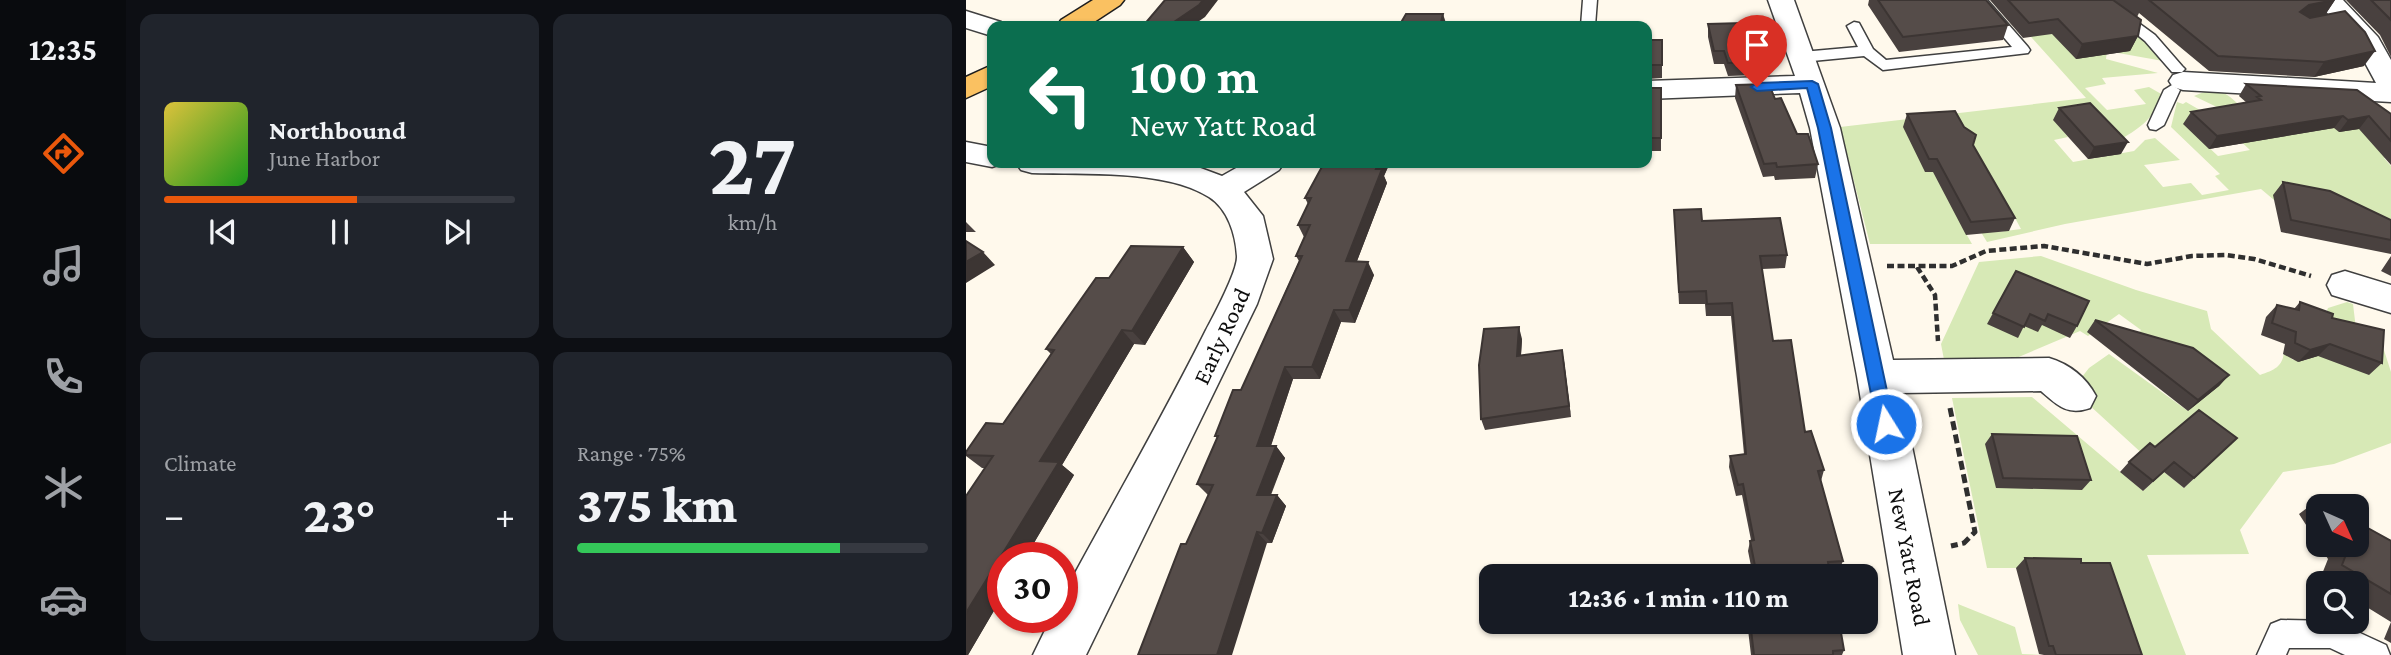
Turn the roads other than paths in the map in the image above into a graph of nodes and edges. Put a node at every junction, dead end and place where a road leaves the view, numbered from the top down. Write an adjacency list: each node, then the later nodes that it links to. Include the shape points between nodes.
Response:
1 (1111, 0): 8 (main road)
2 (1590, 0): 9 (lane)
3 (1781, 0): 13 (street, New Yatt Road)
4 (1979, 0): 12 (lane, via 2023,50 1883,65)
5 (2111, 8): 15 (lane, via 2150,38)
6 (2333, 13): 16 (street, via 2371,48)
7 (966, 19): 10 (street)
8 (1078, 21)
9 (1588, 21)
10 (987, 26)
11 (1854, 26): 12 (lane)
12 (1867, 51): 13 (lane)
13 (1807, 71): 18 (street); 26 (street, New Yatt Road, via 1825,128)
14 (987, 77): 17 (main road)
15 (2177, 80): 19 (street); 20 (lane)
16 (2391, 85)
17 (966, 89)
18 (1652, 89)
19 (2391, 93)
20 (2156, 125)
21 (966, 152): 22 (street)
22 (987, 156)
23 (1158, 168): 25 (street, Early Road, via 1189,174)
24 (1260, 168): 25 (street)
25 (1223, 190): 28 (street, Early Road, via 1246,216 1255,259 1208,366)
26 (1877, 376): 27 (street); 29 (street, New Yatt Road)
27 (2065, 376)
28 (1059, 655)
29 (1928, 655)
30 (2271, 655): 31 (lane, via 2281,634 2331,634)
31 (2376, 655)

